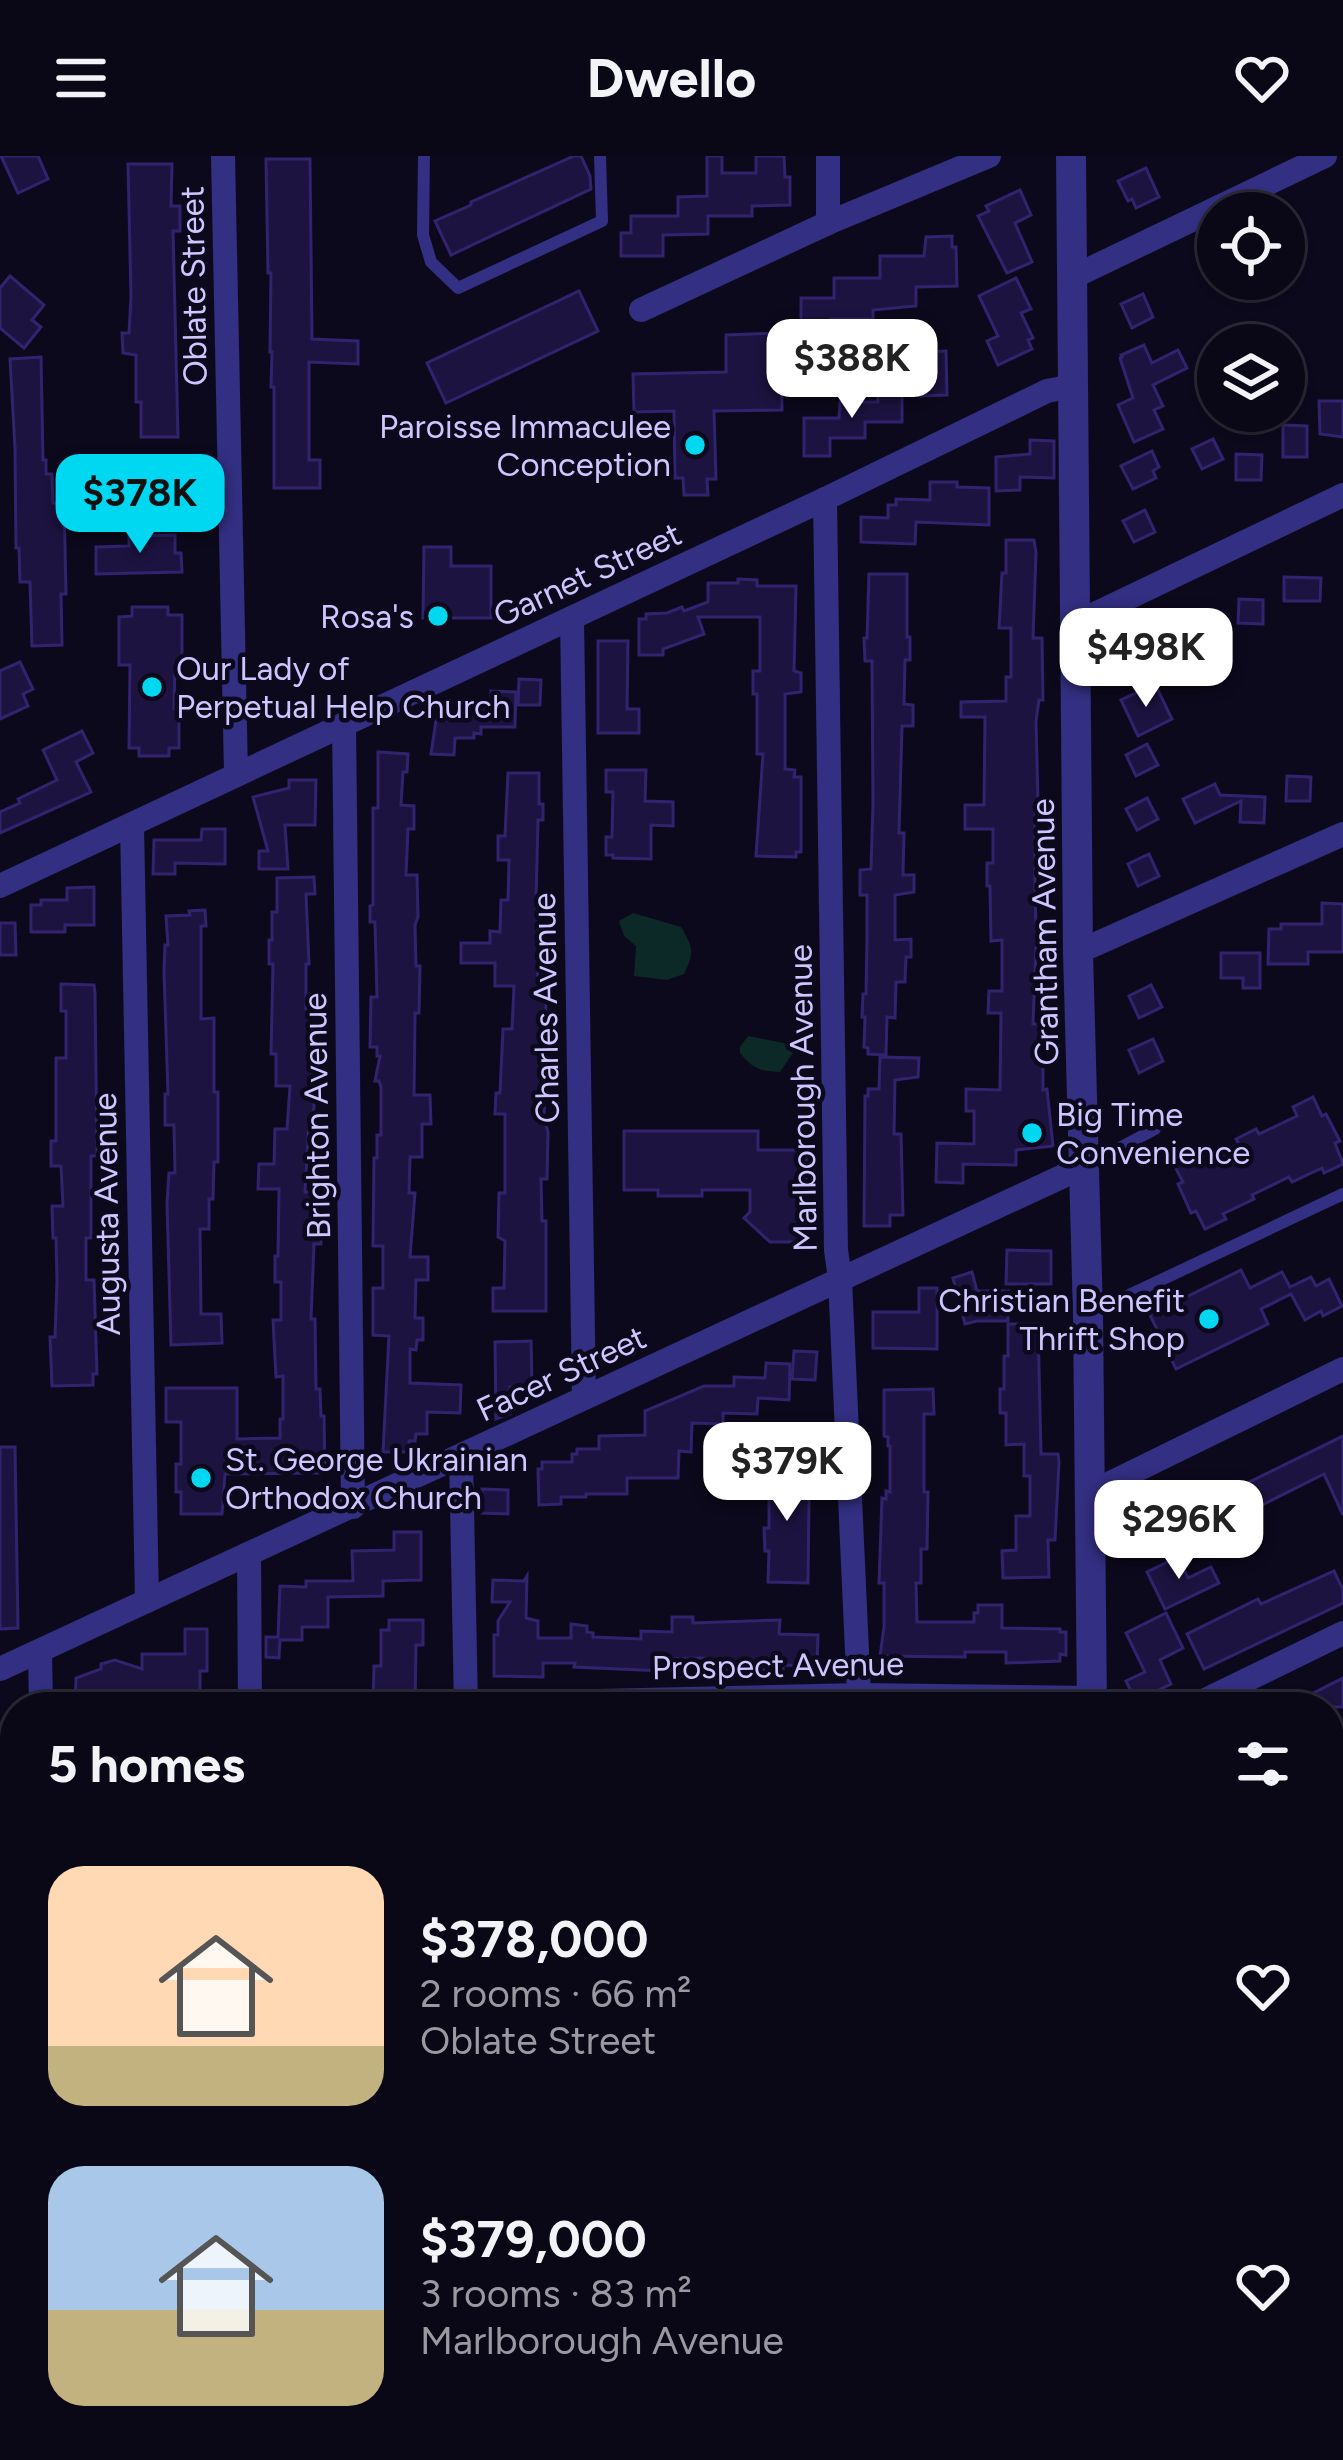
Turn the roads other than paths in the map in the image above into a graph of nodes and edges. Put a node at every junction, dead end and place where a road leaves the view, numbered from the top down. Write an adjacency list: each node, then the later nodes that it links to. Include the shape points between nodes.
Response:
1 (223, 156): 17 (street, Oblate Street)
2 (424, 156): 3 (lane, via 423,235 431,262 458,288 602,221)
3 (600, 156)
4 (828, 156): 8 (street)
5 (988, 156): 8 (street)
6 (1071, 156): 9 (street, Grantham Avenue)
7 (1325, 156): 9 (street)
8 (828, 223): 10 (street)
9 (1071, 278): 11 (street, Grantham Avenue)
10 (641, 310)
11 (1073, 386): 13 (street, Garnet Street, via 1047,391); 15 (street, Grantham Avenue)
12 (1343, 495): 15 (street)
13 (825, 499): 14 (street, Garnet Street); 25 (street, Marlborough Avenue)
14 (572, 618): 16 (street, Garnet Street); 28 (street, Charles Avenue)
15 (1076, 622): 21 (street, Grantham Avenue)
16 (344, 724): 17 (street, Garnet Street); 31 (street, Brighton Avenue)
17 (236, 774): 18 (street, Garnet Street)
18 (132, 825): 20 (street, Garnet Street); 33 (street, Augusta Avenue)
19 (1343, 834): 21 (street)
20 (0, 886)
21 (1078, 952): 23 (street, Grantham Avenue)
22 (1155, 1129): 23 (lane)
23 (1085, 1166): 25 (street, Facer Street); 26 (street, Grantham Avenue)
24 (1343, 1194): 26 (lane)
25 (840, 1279): 28 (street, Facer Street); 40 (street, Marlborough Avenue)
26 (1088, 1315): 30 (street, Grantham Avenue)
27 (1343, 1370): 30 (street)
28 (584, 1398): 29 (street, Facer Street)
29 (461, 1456): 31 (street, Facer Street); 39 (street)
30 (1090, 1493): 41 (street, Grantham Avenue)
31 (353, 1507): 32 (street, Facer Street)
32 (248, 1554): 33 (street, Facer Street); 38 (street)
33 (147, 1601): 35 (street, Facer Street)
34 (1343, 1633): 42 (street)
35 (40, 1652): 36 (street, Facer Street); 37 (street)
36 (0, 1669)
37 (41, 1692)
38 (250, 1692)
39 (466, 1692)
40 (859, 1692)
41 (1092, 1692)
42 (1222, 1692)

